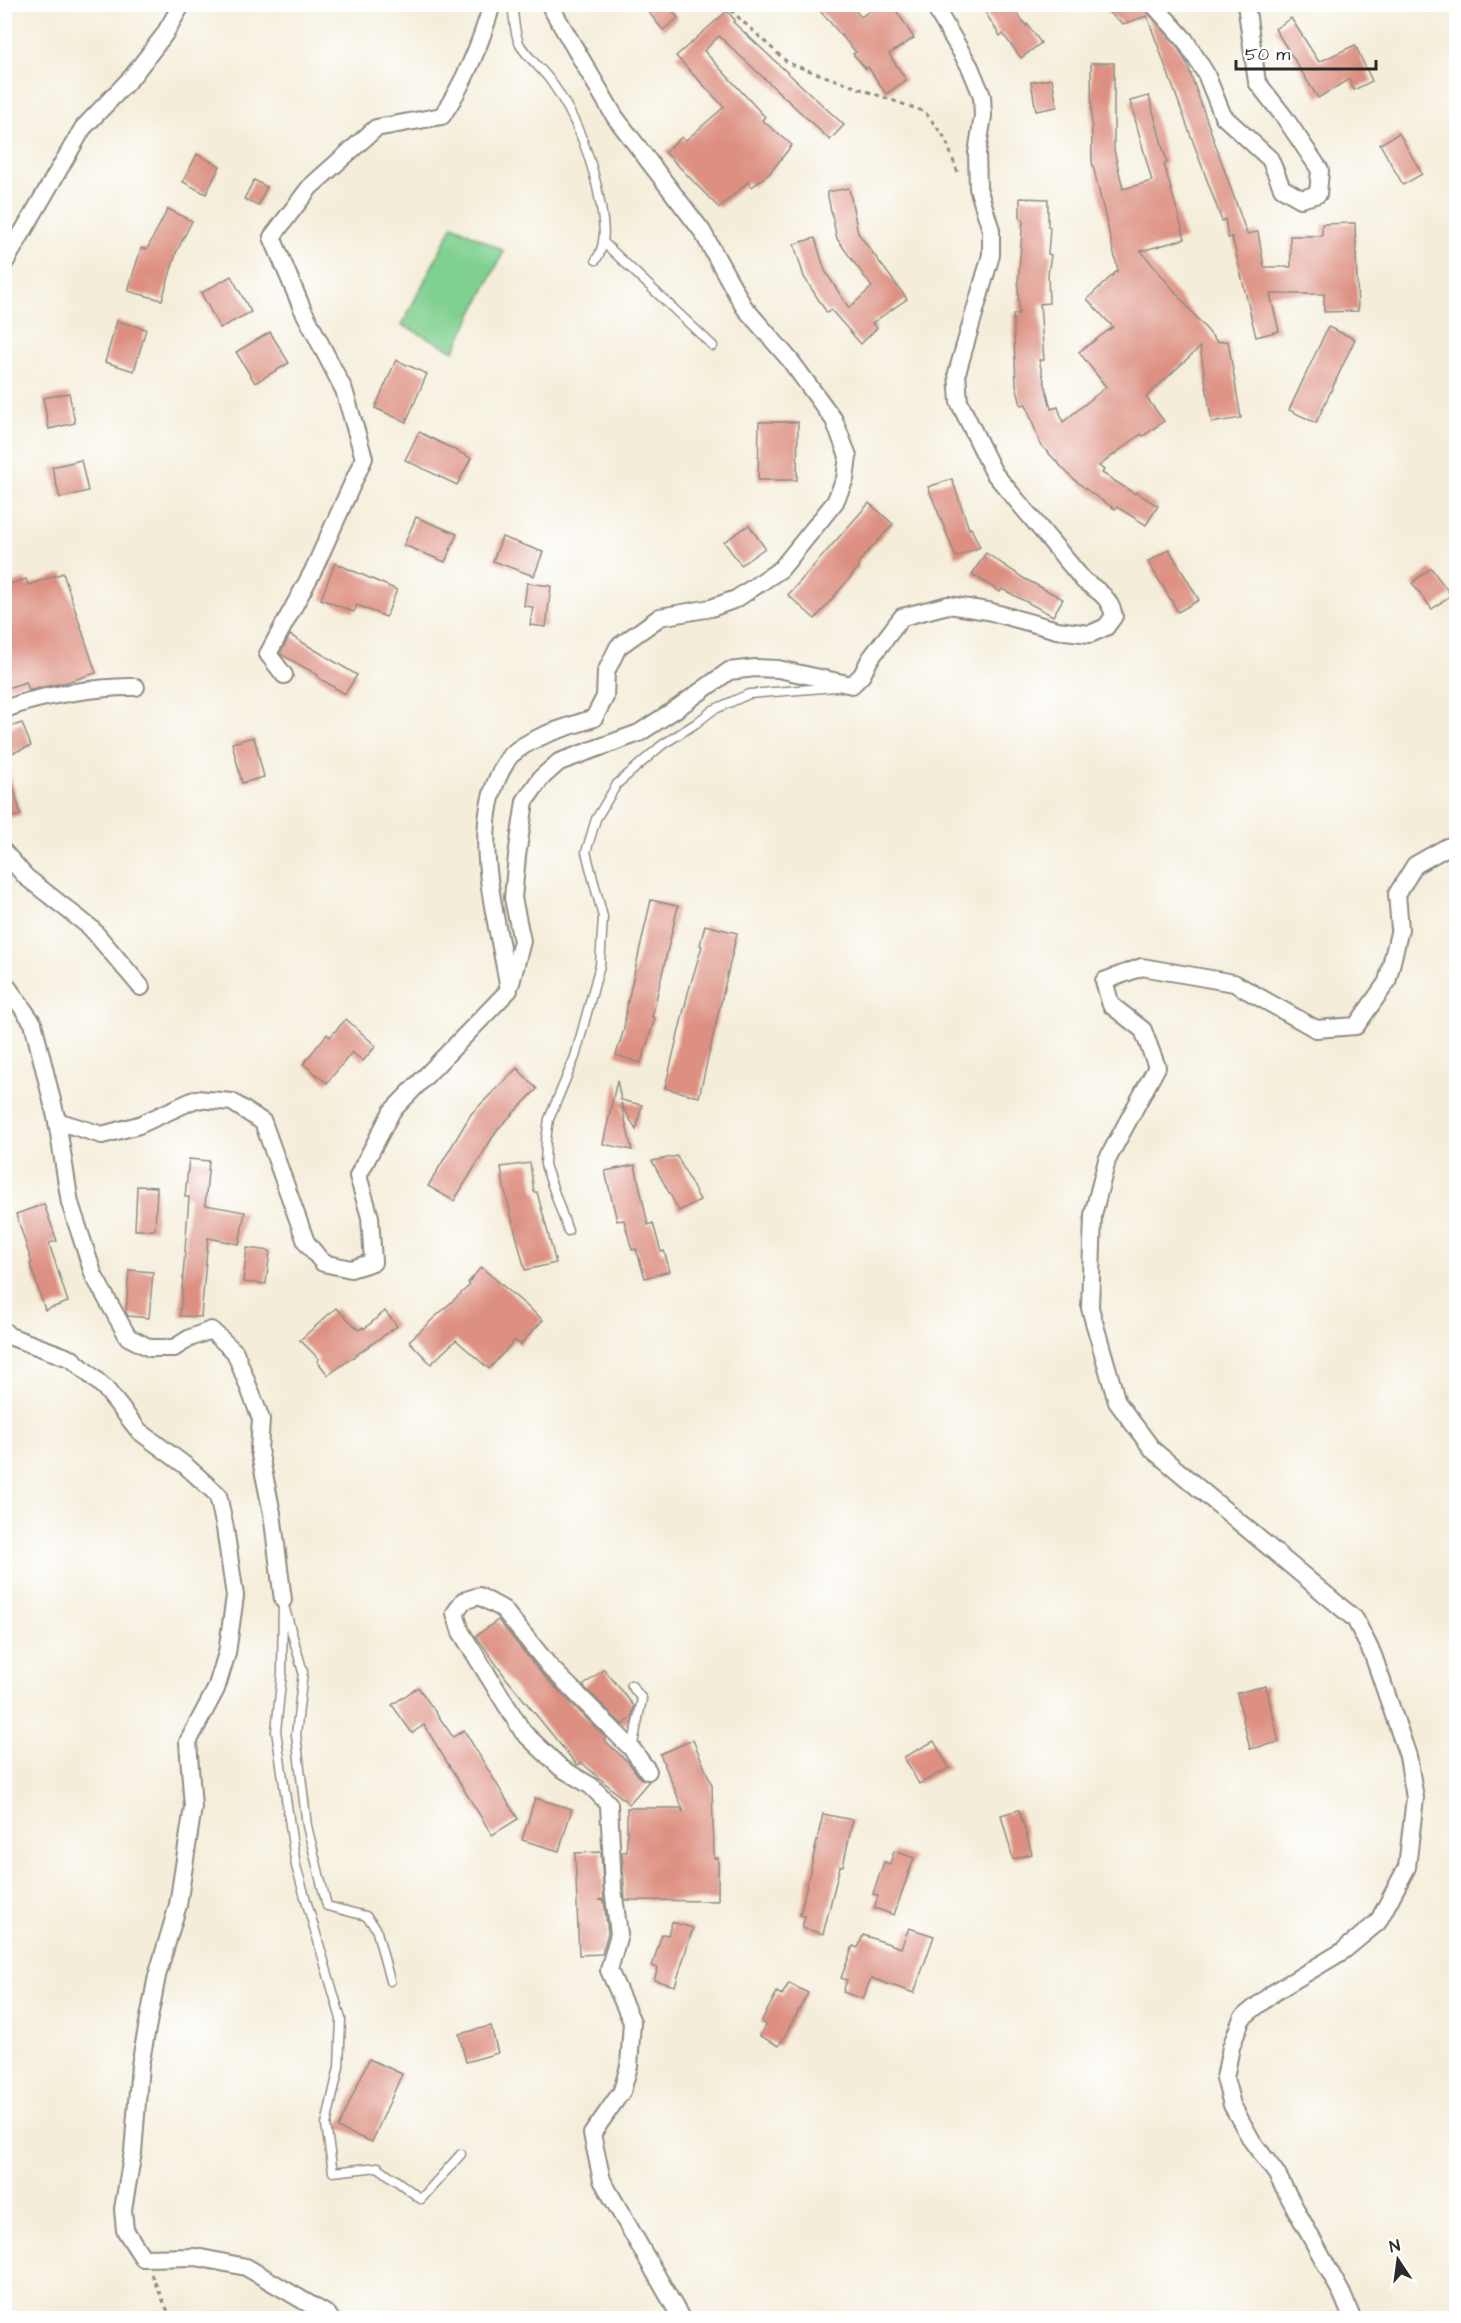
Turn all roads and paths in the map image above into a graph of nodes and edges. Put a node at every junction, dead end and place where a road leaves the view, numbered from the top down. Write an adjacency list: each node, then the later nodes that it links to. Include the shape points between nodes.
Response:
1 (182, 4): 12 (street, via 131,78 83,128)
2 (492, 4): 14 (street, via 484,33 442,116 376,128 310,187 272,237 302,308 344,390 364,458 313,571 268,654)
3 (512, 4): 10 (lane, via 519,44 555,88 586,145 597,181 605,229)
4 (549, 4): 22 (street, via 615,117 702,231 744,307 834,420 848,456 835,502 782,569 736,598 711,608 660,617 618,647 606,672 605,697 594,718 542,736 509,756 492,789 486,830 492,908)
5 (724, 4): 9 (path, via 788,63 925,112 945,138 959,177)
6 (933, 4): 9 (street, via 970,67 982,96)
7 (1153, 4): 8 (street, via 1185,40 1206,75 1223,116 1270,159 1282,188 1301,199 1318,194 1320,170 1257,82)
8 (1246, 4)
9 (977, 181): 15 (street, via 991,230 991,255 957,373 959,402 994,473 1084,580 1112,604 1114,616 1106,627 1090,634 948,605 902,618)
10 (603, 242): 11 (lane); 13 (lane)
11 (596, 260)
12 (4, 264)
13 (713, 346)
14 (284, 675)
15 (852, 685): 22 (street, via 778,669 729,671 639,733 559,762 541,778 525,801 513,898 522,941); 24 (lane, via 750,694 713,710 662,745 617,784 596,819 586,852 603,918 600,965 575,1057 549,1119 546,1140 545,1165)
16 (136, 687): 17 (street, via 102,688)
17 (4, 710)
18 (1456, 845): 36 (street, via 1415,865 1397,894 1400,929 1387,982 1356,1026 1316,1029 1234,983 1142,967 1104,981 1111,1005 1143,1030 1157,1066 1107,1160 1093,1215 1090,1308 1117,1402 1153,1450 1355,1619 1373,1655 1408,1756 1414,1798 1407,1867 1378,1922 1343,1951 1273,1993 1242,2018 1225,2078 1232,2105 1276,2173)
19 (4, 852): 21 (street, via 26,876 91,928)
20 (4, 982): 23 (street, via 33,1023)
21 (141, 987)
22 (509, 990): 23 (street, via 392,1111 358,1176 370,1217 373,1262 351,1269 323,1263 306,1242 263,1122 232,1102 196,1099 139,1125 102,1135)
23 (57, 1121): 26 (street, via 70,1203 94,1276 128,1337 150,1348 174,1348 211,1330 235,1352 261,1419 259,1450 272,1513)
24 (568, 1231)
25 (4, 1331): 32 (street, via 72,1359 105,1388 139,1431 218,1494 225,1528 235,1596 227,1653 216,1689 188,1742 193,1807 178,1905 157,1976 140,2065 133,2152 123,2209 125,2230)
26 (282, 1600): 30 (lane, via 303,1672 296,1735 307,1826 327,1906 366,1916 376,1928); 31 (lane, via 282,1673 276,1731 296,1866 340,2019 339,2067 326,2125 333,2172 378,2167 421,2199)
27 (631, 1685): 28 (lane, via 642,1699)
28 (632, 1749): 29 (street); 35 (street, via 550,1667 503,1609 479,1596 463,1601 455,1613 461,1632 523,1732 561,1768 591,1786 609,1804 619,1935 609,1970 632,2022 629,2066 622,2091 592,2134 602,2180)
29 (648, 1771)
30 (390, 1981)
31 (461, 2154)
32 (143, 2258): 33 (path); 34 (street, via 196,2257 246,2267)
33 (171, 2319)
34 (330, 2319)
35 (681, 2319)
36 (1352, 2319)

